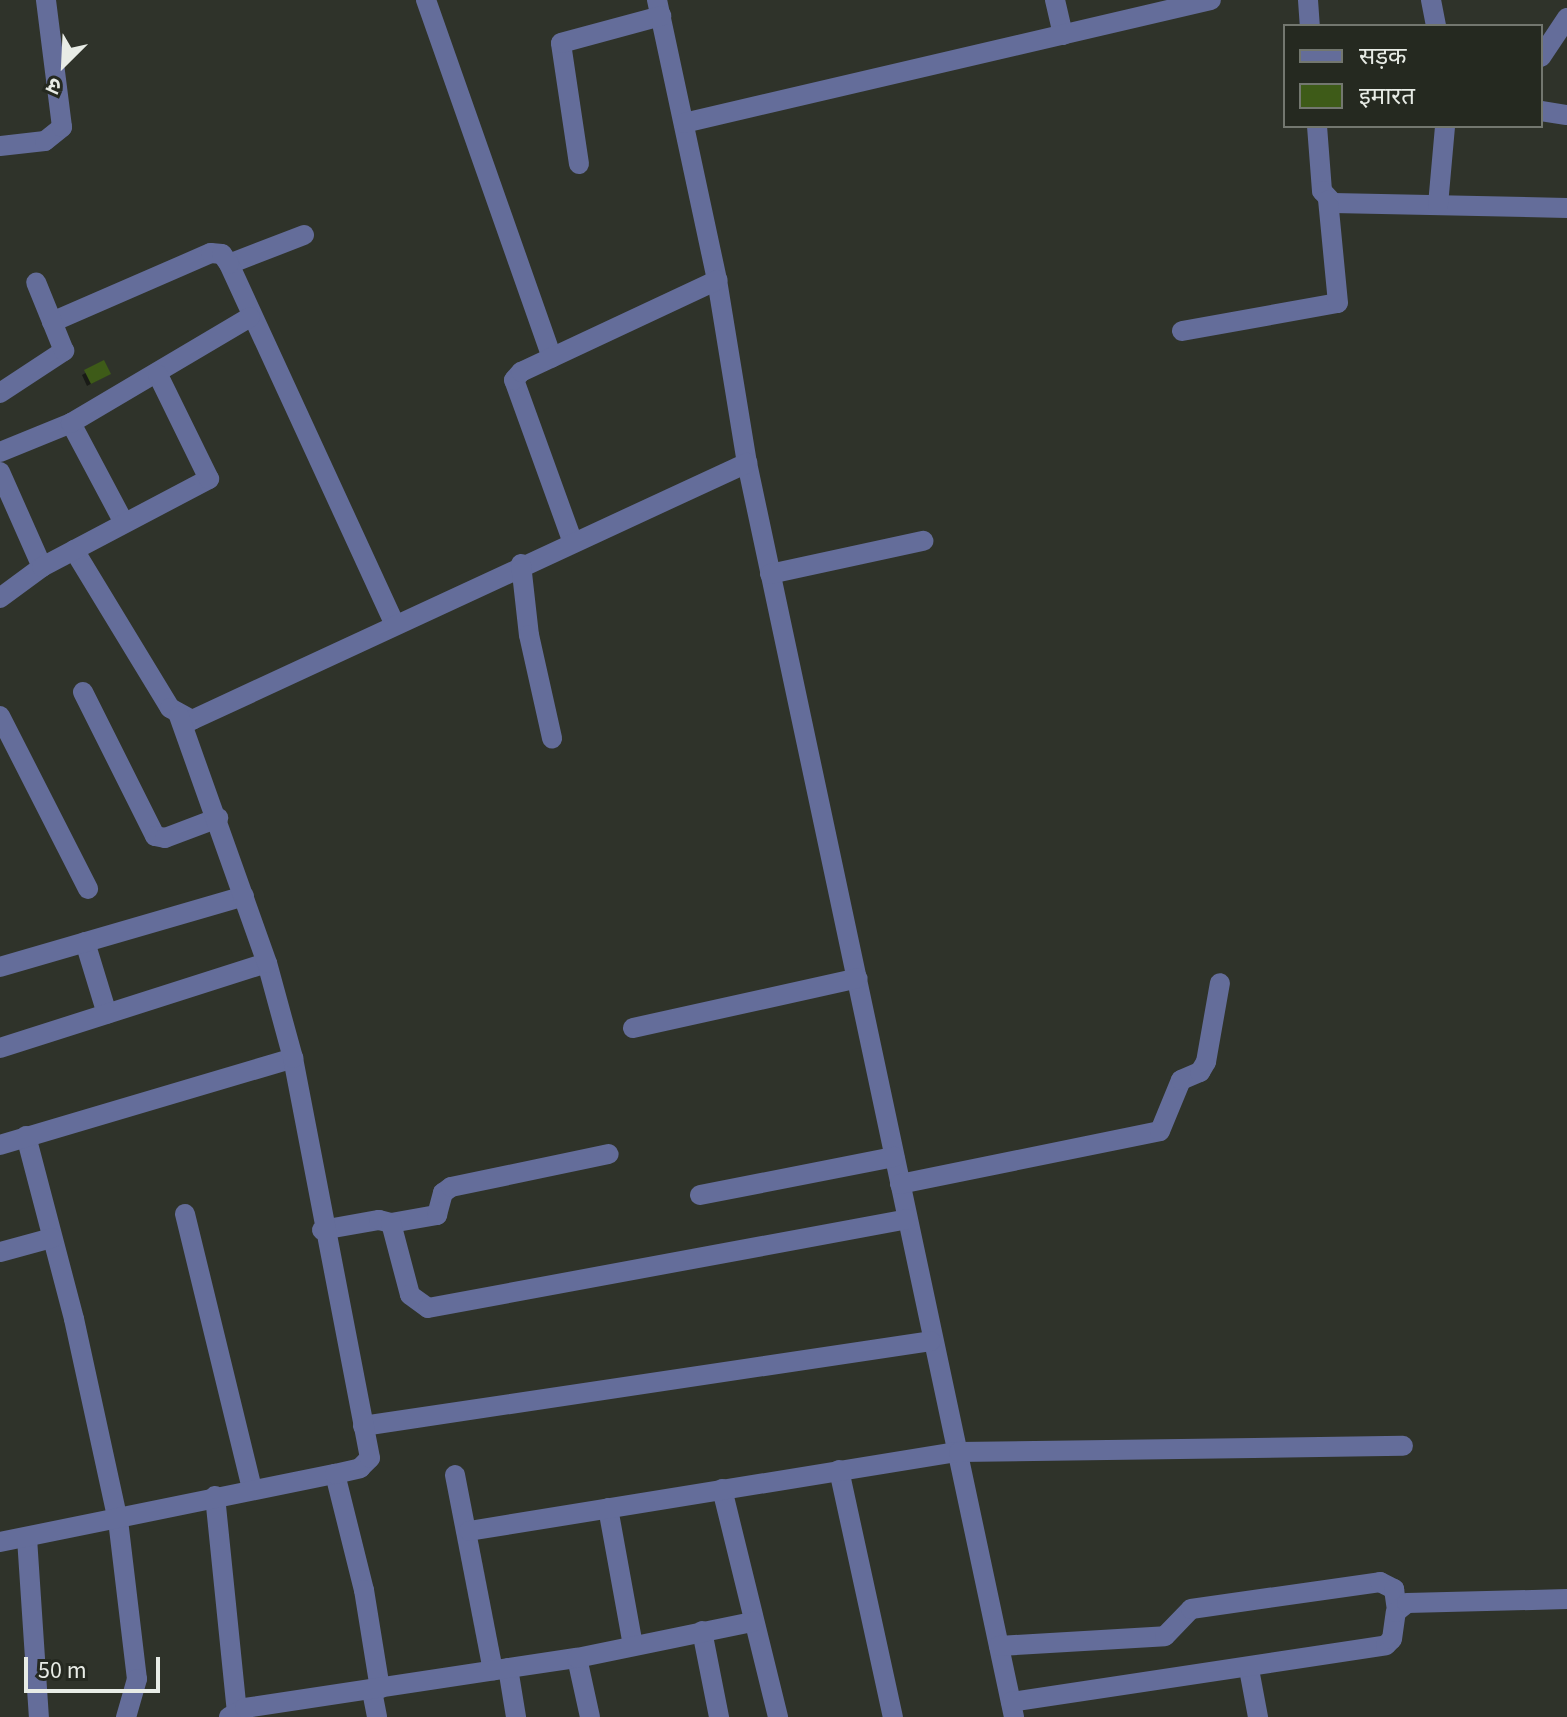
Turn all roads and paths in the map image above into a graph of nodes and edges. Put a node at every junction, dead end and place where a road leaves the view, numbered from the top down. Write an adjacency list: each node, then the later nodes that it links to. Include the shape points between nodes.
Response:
1 (46, 0): 18 (street, via 62,127 45,141)
2 (426, 0): 30 (street)
3 (1055, 0): 11 (street)
4 (1211, 0): 11 (street)
5 (1308, 0): 9 (street)
6 (1431, 0): 10 (street)
7 (659, 8): 15 (street); 19 (street, via 561,43)
8 (1567, 18): 12 (street)
9 (1310, 24)
10 (1436, 24)
11 (1063, 35): 15 (street)
12 (1543, 54)
13 (1543, 111): 14 (street)
14 (1567, 115)
15 (684, 123): 25 (street)
16 (1317, 128): 20 (street, via 1322,191)
17 (1445, 128): 21 (street)
18 (0, 146)
19 (579, 164)
20 (1328, 200): 21 (street); 29 (street, via 1338,303)
21 (1438, 205): 22 (street)
22 (1567, 208)
23 (304, 235): 24 (street)
24 (229, 264): 27 (street); 28 (street, via 222,254 211,253)
25 (717, 280): 30 (street); 35 (street)
26 (36, 282): 28 (street)
27 (250, 317): 31 (street); 45 (street)
28 (52, 322): 32 (street, via 63,345 61,357)
29 (1182, 331)
30 (552, 357): 38 (street, via 514,380)
31 (158, 375): 33 (street); 37 (street, via 209,479)
32 (0, 393)
33 (71, 423): 34 (street); 37 (street)
34 (0, 452)
35 (747, 463): 38 (street); 43 (street)
36 (0, 472): 42 (street)
37 (123, 521): 40 (street)
38 (572, 540): 41 (street)
39 (923, 541): 43 (street)
40 (74, 550): 42 (street); 48 (street)
41 (521, 564): 45 (street); 49 (street, via 529,635)
42 (42, 567): 44 (street)
43 (770, 574): 56 (street)
44 (0, 598)
45 (394, 622): 48 (street, via 196,719)
46 (83, 692): 50 (street, via 155,836 165,838)
47 (0, 716): 51 (street)
48 (179, 716): 50 (street)
49 (552, 738)
50 (218, 818): 52 (street)
51 (88, 889)
52 (244, 896): 53 (street); 54 (street)
53 (85, 942): 55 (street); 58 (street)
54 (267, 963): 58 (street); 61 (street)
55 (0, 967)
56 (858, 978): 59 (street); 65 (street)
57 (1220, 983): 66 (street, via 1206,1062 1200,1072 1181,1080 1160,1131)
58 (107, 1014): 60 (street)
59 (633, 1028)
60 (0, 1048)
61 (293, 1058): 62 (street); 71 (street)
62 (26, 1136): 63 (street); 72 (street)
63 (0, 1145)
64 (609, 1154): 70 (street, via 451,1187 443,1193 437,1215)
65 (894, 1157): 66 (street); 67 (street)
66 (900, 1184): 69 (street)
67 (700, 1195)
68 (185, 1214): 81 (street)
69 (907, 1219): 70 (street, via 428,1308 410,1295); 74 (street)
70 (391, 1223): 71 (street, via 379,1220)
71 (322, 1230): 75 (street)
72 (52, 1238): 73 (street); 85 (street)
73 (0, 1252)
74 (931, 1341): 75 (street); 77 (street)
75 (363, 1426): 79 (street, via 370,1458 360,1468)
76 (1403, 1446): 77 (street)
77 (959, 1452): 78 (street); 94 (street)
78 (839, 1470): 82 (street); 108 (street)
79 (335, 1474): 81 (street); 98 (street, via 364,1590)
80 (455, 1475): 86 (street)
81 (252, 1489): 83 (street)
82 (722, 1489): 84 (street); 91 (street)
83 (215, 1496): 85 (street); 100 (street)
84 (608, 1508): 86 (street); 93 (street)
85 (118, 1520): 87 (street); 102 (street, via 137,1679)
86 (469, 1531): 96 (street)
87 (27, 1538): 88 (street); 101 (street)
88 (0, 1542)
89 (1567, 1599): 90 (street, via 1407,1603)
90 (1397, 1610): 94 (street, via 1394,1589 1380,1582 1191,1609 1165,1636); 97 (street, via 1386,1645)
91 (753, 1622): 92 (street); 107 (street)
92 (702, 1631): 93 (street); 106 (street)
93 (633, 1646): 95 (street)
94 (999, 1646): 99 (street)
95 (577, 1658): 96 (street); 105 (street)
96 (500, 1669): 98 (street); 104 (street)
97 (1249, 1669): 99 (street); 109 (street)
98 (376, 1690): 100 (street); 103 (street)
99 (1013, 1709)
100 (233, 1714)
101 (39, 1717)
102 (126, 1717)
103 (377, 1717)
104 (516, 1717)
105 (590, 1717)
106 (719, 1717)
107 (778, 1717)
108 (893, 1717)
109 (1258, 1717)

